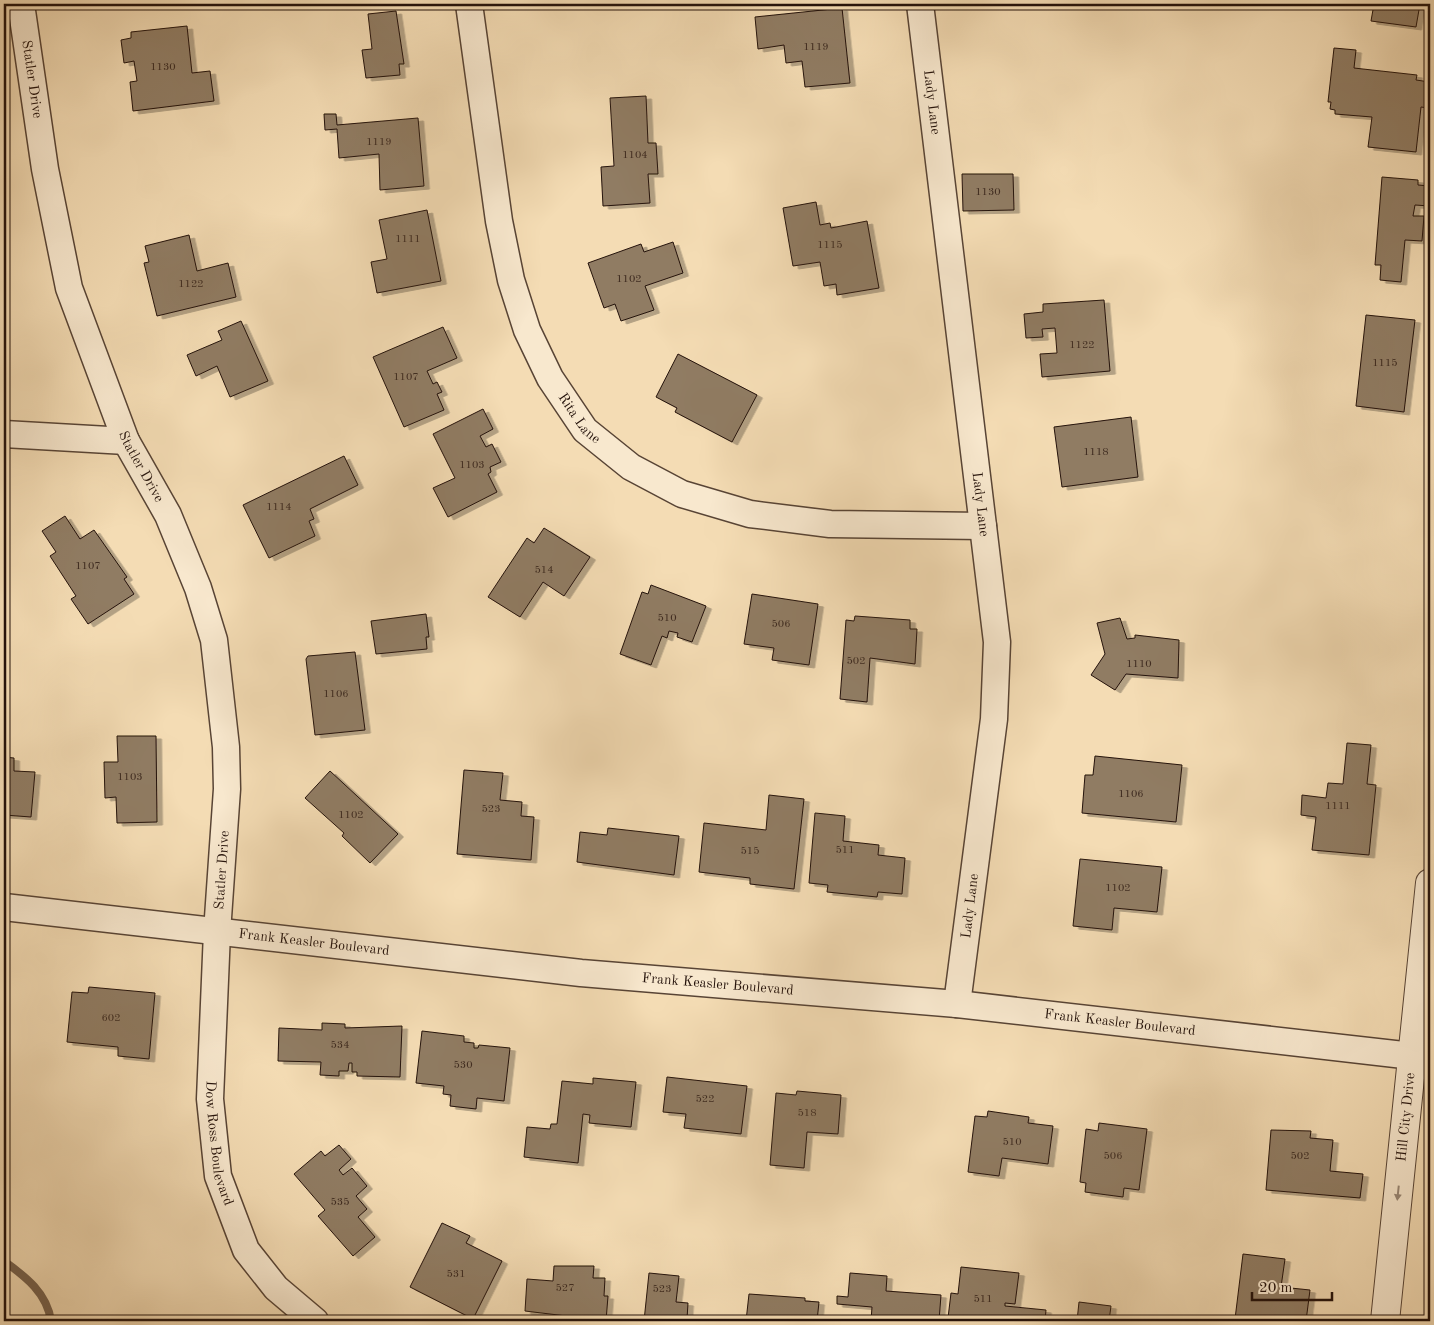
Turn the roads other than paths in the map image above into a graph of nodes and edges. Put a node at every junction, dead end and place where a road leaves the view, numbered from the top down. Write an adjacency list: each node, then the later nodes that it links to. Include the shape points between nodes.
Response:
1 (21, 4): 5 (street, Statler Drive, via 45,169 67,279)
2 (470, 4): 6 (street, Rita Lane, via 499,221 511,280 527,330 550,378 585,430 639,472 682,494 750,514 830,524)
3 (920, 4): 6 (street, Lady Lane)
4 (4, 434): 5 (street)
5 (126, 441): 9 (street, Statler Drive, via 168,515 198,588 214,640 226,747 227,789)
6 (983, 526): 10 (street, Lady Lane, via 997,642 994,719)
7 (1430, 883): 11 (street, Hill City Drive)
8 (4, 907): 9 (street, Frank Keasler Boulevard)
9 (218, 932): 10 (street, Frank Keasler Boulevard, via 591,974); 12 (street, Dow Ross Boulevard, via 210,1099 218,1176 246,1250 276,1288)
10 (958, 1004): 11 (street, Frank Keasler Boulevard)
11 (1421, 1057): 13 (street, Hill City Drive, one-way to 13)
12 (315, 1321)
13 (1385, 1321)

